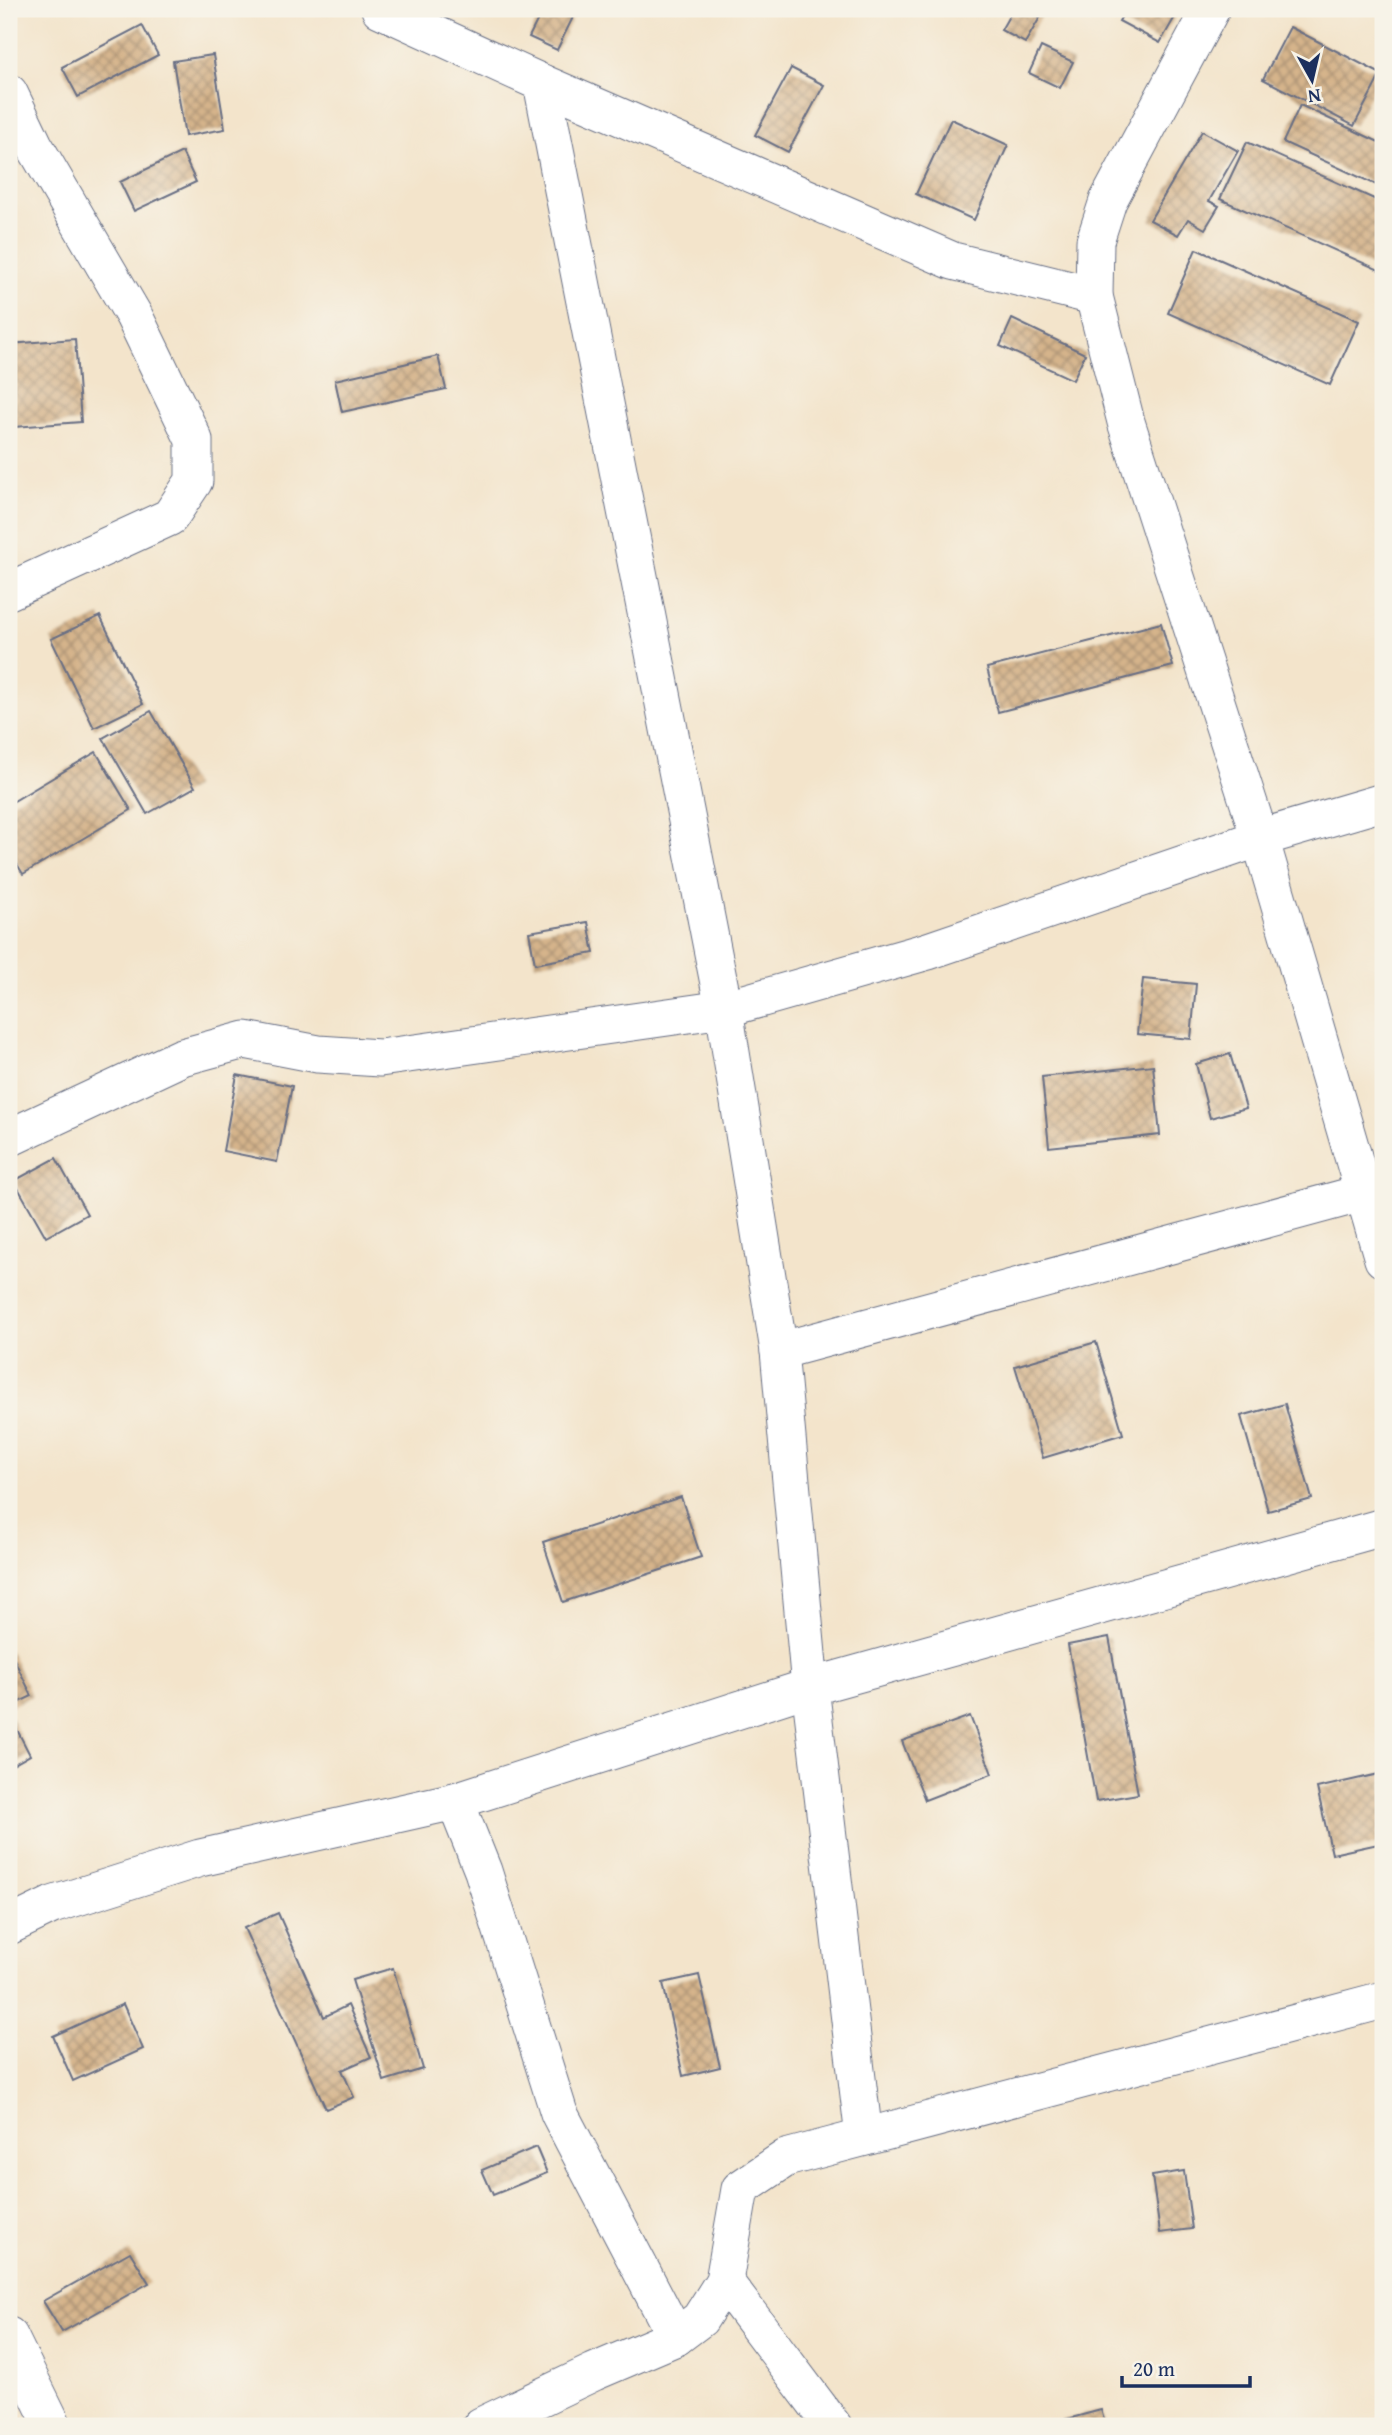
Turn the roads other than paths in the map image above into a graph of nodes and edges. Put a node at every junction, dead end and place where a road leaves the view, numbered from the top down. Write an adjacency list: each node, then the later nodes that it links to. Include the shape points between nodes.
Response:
1 (380, 9): 3 (street)
2 (1211, 9): 5 (street, via 1108,201 1095,241)
3 (542, 83): 5 (street, via 953,261); 9 (street)
4 (9, 93): 6 (street, via 34,145 134,316 194,440 194,481 170,517)
5 (1094, 296): 8 (street, via 1126,422)
6 (9, 591)
7 (1383, 802): 8 (street)
8 (1260, 838): 9 (street, via 928,951); 11 (street)
9 (724, 1009): 10 (street, via 380,1058 318,1054 245,1040 182,1057); 13 (street)
10 (9, 1138)
11 (1363, 1193): 12 (street); 13 (street)
12 (1383, 1259)
13 (779, 1351): 15 (street)
14 (1383, 1527): 15 (street)
15 (810, 1687): 16 (street); 19 (street)
16 (455, 1801): 17 (street, via 200,1858 52,1905); 22 (street, via 483,1871 559,2113)
17 (9, 1926)
18 (1383, 2000): 19 (street)
19 (864, 2137): 20 (street, via 786,2158 740,2189)
20 (724, 2281): 22 (street, via 700,2319); 25 (street)
21 (9, 2336): 23 (street)
22 (676, 2337): 24 (street)
23 (53, 2426)
24 (481, 2426)
25 (833, 2426)

